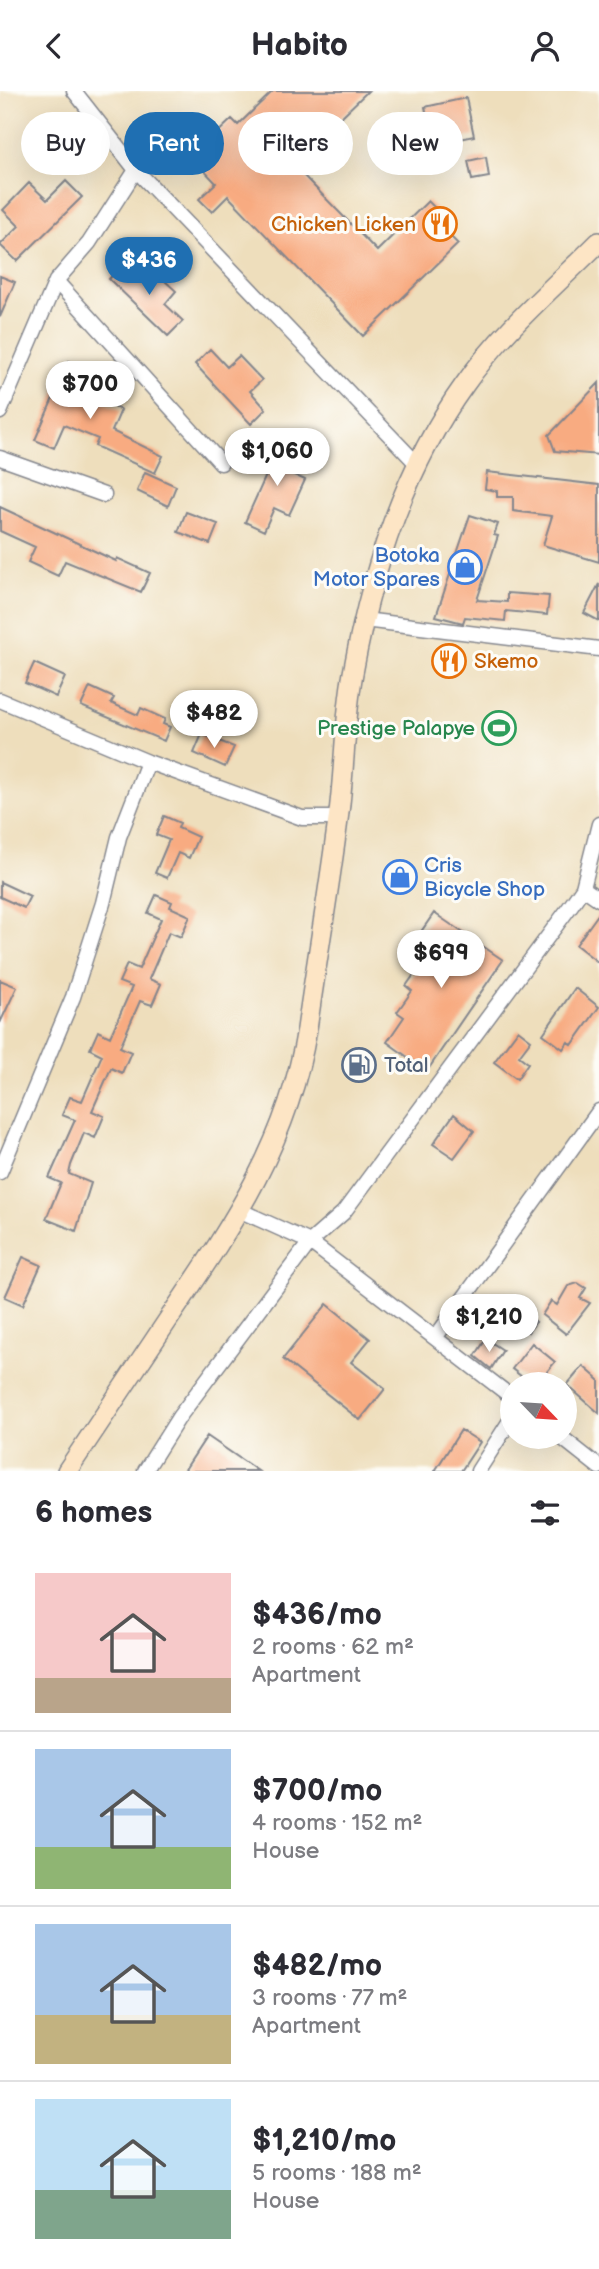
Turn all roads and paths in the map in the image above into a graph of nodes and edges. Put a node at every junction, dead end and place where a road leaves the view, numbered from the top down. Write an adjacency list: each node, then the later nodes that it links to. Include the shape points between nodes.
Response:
1 (74, 91): 2 (street)
2 (124, 155)
3 (133, 175): 6 (street, via 89,243)
4 (141, 175): 10 (street)
5 (599, 242): 10 (street, via 487,355 443,417)
6 (56, 281): 7 (street); 9 (street)
7 (0, 412)
8 (0, 458): 11 (street)
9 (221, 463)
10 (419, 467): 12 (street, via 392,528)
11 (104, 495)
12 (364, 619): 13 (street); 16 (street, via 352,675)
13 (599, 649)
14 (0, 700): 15 (street)
15 (148, 762): 16 (street, via 302,818); 21 (street, via 119,837 74,997)
16 (338, 818): 22 (street, via 303,1057 272,1149)
17 (599, 824): 18 (street)
18 (583, 888): 19 (street); 23 (street, via 343,1213)
19 (599, 899)
20 (599, 1111): 24 (street)
21 (0, 1172)
22 (241, 1211): 23 (street); 29 (street)
23 (310, 1242): 24 (street); 30 (street, via 179,1417)
24 (435, 1338): 25 (street)
25 (500, 1388)
26 (500, 1436): 31 (street)
27 (576, 1449): 28 (street)
28 (599, 1467)
29 (66, 1471)
30 (145, 1471)
31 (478, 1471)

